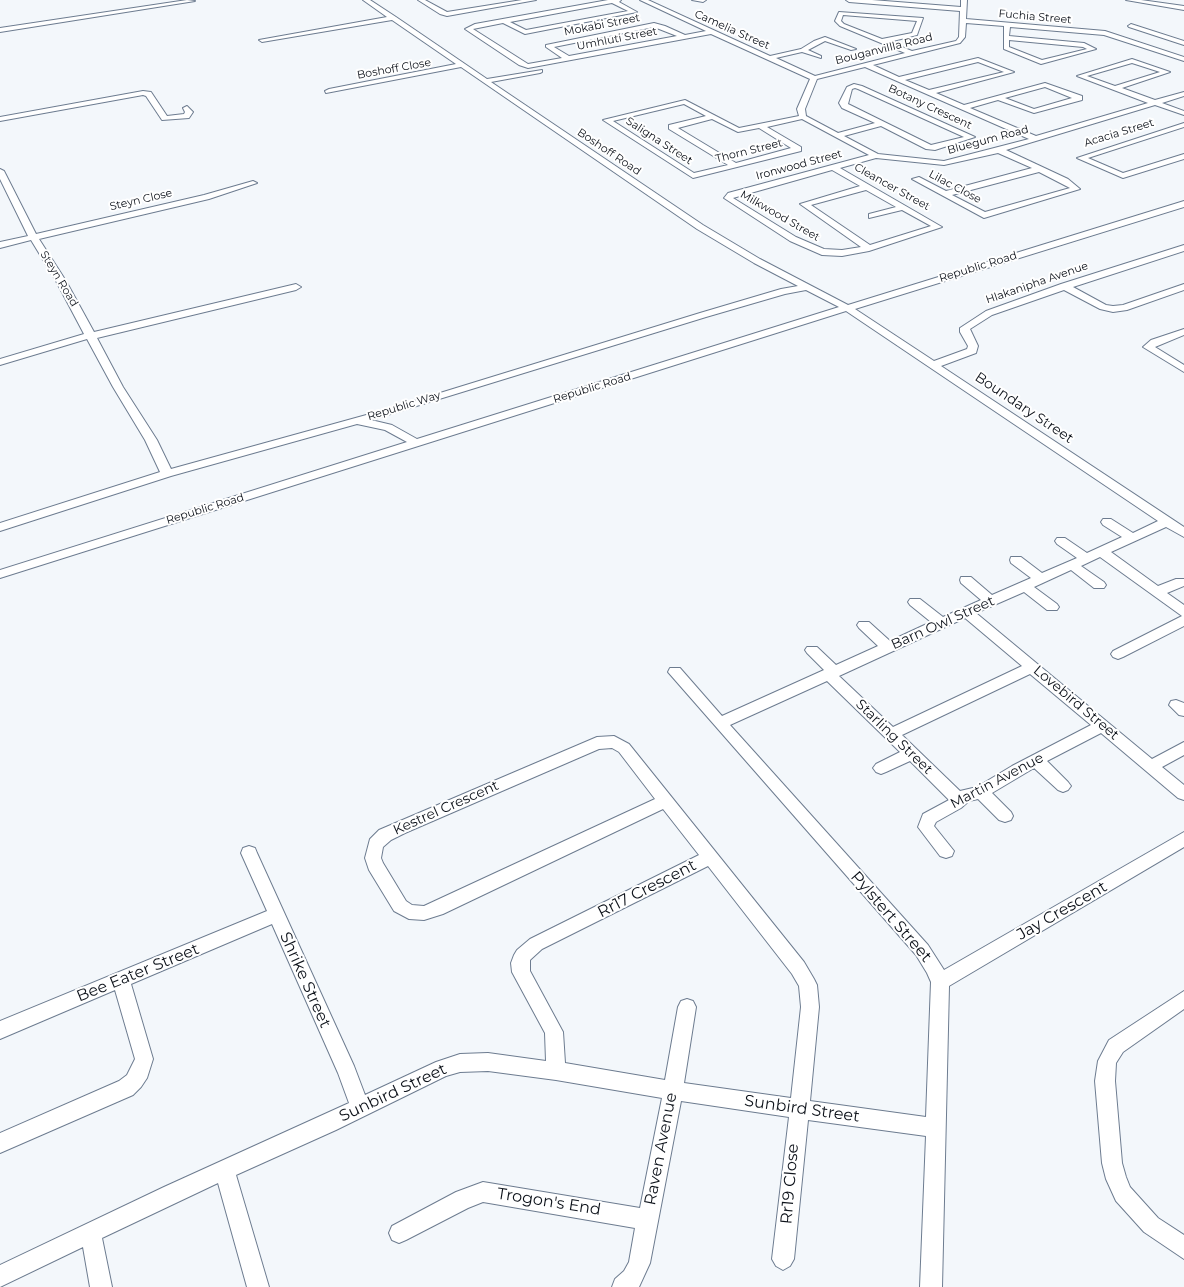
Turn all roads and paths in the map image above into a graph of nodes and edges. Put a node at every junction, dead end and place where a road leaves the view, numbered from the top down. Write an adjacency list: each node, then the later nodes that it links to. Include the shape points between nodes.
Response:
1 (192, 0): 24 (street)
2 (366, 0): 18 (street, Boshoff Road)
3 (421, 0): 16 (street, via 445,14)
4 (470, 0): 16 (street)
5 (533, 0): 16 (street)
6 (643, 0): 25 (street, Camelia Street)
7 (695, 0): 8 (street)
8 (703, 0)
9 (849, 0): 13 (street)
10 (964, 0): 17 (street, Bouganvillla Road)
11 (1129, 0): 15 (street)
12 (616, 1): 19 (street); 19 (street, via 634,12 525,32)
13 (882, 1): 14 (street)
14 (922, 3): 17 (street)
15 (1184, 8)
16 (483, 9)
17 (964, 9): 20 (street, Bouganvillla Road)
18 (394, 18): 29 (street); 40 (street, Boshoff Road)
19 (504, 21): 39 (street, Umhluti Street, via 468,29 520,64)
20 (963, 21): 22 (street, Fuchia Street); 34 (street, Bouganvillla Road, via 958,42)
21 (1145, 22): 23 (street)
22 (1007, 25): 26 (street, Fuchia Street); 28 (street)
23 (1131, 26): 26 (street); 31 (street)
24 (0, 30)
25 (710, 32): 27 (street, Umhluti Street); 36 (street, Camelia Street)
26 (1105, 34): 38 (street)
27 (684, 36): 37 (street, Umhluti Street); 37 (street, Mokabi Street, via 654,25 548,46)
28 (1006, 38): 28 (street, via 1007,49 1042,62 1093,49 1091,46)
29 (262, 40)
30 (882, 41): 30 (street, via 840,24 838,20 842,12 880,19 920,19 915,34); 34 (street)
31 (1184, 43)
32 (853, 49): 33 (street, via 825,39)
33 (802, 50): 35 (street); 36 (street)
34 (914, 54): 41 (street, Bouganvillla Road)
35 (819, 57)
36 (769, 58): 42 (street, Camelia Street)
37 (568, 59): 39 (street, Umhluti Street)
38 (1184, 59)
39 (548, 63): 44 (street, via 546,68 536,72)
40 (462, 65): 44 (street, Boshoff Road); 46 (street, Boshoff Close)
41 (866, 65): 42 (street, Bouganvillla Road); 43 (street)
42 (814, 78): 55 (street, via 801,109)
43 (899, 79): 47 (street); 47 (street, via 978,60 1011,72)
44 (486, 81): 85 (street, Boshoff Road, via 700,227)
45 (1116, 88): 45 (street, Acacia Street, via 1081,77 1132,60 1167,72); 50 (street, Acacia Street)
46 (328, 90)
47 (930, 92): 51 (street)
48 (1184, 94): 50 (street, Bluegum Road)
49 (998, 98): 49 (street, via 1035,111 1079,98 1047,85); 51 (street)
50 (1157, 103): 53 (street, Acacia Street); 61 (street, Bluegum Road)
51 (965, 107): 61 (street)
52 (187, 108): 56 (street, via 186,116 165,118 148,94 138,94)
53 (1184, 113)
54 (711, 117): 59 (street, via 738,130); 65 (street, via 672,127); 69 (street, Saligna Street, via 685,102 606,121)
55 (803, 117): 59 (street); 60 (street, Bluegum Road)
56 (0, 119)
57 (881, 124): 57 (street, Botany Crescent, via 844,105 850,87 860,87 971,137 931,148); 60 (street)
58 (1184, 125): 64 (street, Acacia Street, via 1080,157 1123,176)
59 (762, 127): 65 (street, Thorn Street, via 798,149)
60 (838, 135): 63 (street, Bluegum Road)
61 (1036, 139): 62 (street, Bluegum Road)
62 (1000, 150): 63 (street, Bluegum Road, via 944,163); 67 (street)
63 (876, 156): 66 (street, Ironwood Street)
64 (1184, 156)
65 (736, 166): 69 (street, Thorn Street)
66 (834, 168): 72 (street, Cleancer Street); 74 (street, Ironwood Street)
67 (1039, 168): 73 (street); 73 (street, Lilac Close, via 1075,187 1075,190 984,215)
68 (0, 171): 79 (street, Steyn Road, via 9,197)
69 (692, 176)
70 (916, 179): 73 (street, Lilac Close)
71 (253, 182): 79 (street, Steyn Close, via 206,197)
72 (867, 187): 76 (street, Cleancer Street); 81 (street, via 804,205)
73 (946, 194)
74 (728, 197): 81 (street, Milkwood Street, via 813,249 838,253)
75 (1184, 204): 87 (street, Republic Road)
76 (904, 207): 77 (street); 78 (street, Cleancer Street)
77 (872, 216)
78 (938, 226): 81 (street, Milkwood Street)
79 (34, 238): 80 (street, Steyn Close); 89 (street, Steyn Road)
80 (0, 245)
81 (869, 248)
82 (1184, 248): 83 (street, Hlakanipha Avenue)
83 (1064, 286): 86 (street, via 1102,307 1113,309); 91 (street, Hlakanipha Avenue, via 1011,304 966,326 964,330 973,346 972,351)
84 (296, 287): 89 (street)
85 (808, 287): 87 (street, Boshoff Road); 93 (street, Republic Way, via 703,314)
86 (1184, 287)
87 (847, 308): 91 (street, Boundary Street); 94 (street, Republic Road)
88 (1184, 332): 92 (street, via 1148,347)
89 (91, 336): 90 (street); 95 (street, Steyn Road, via 160,456)
90 (0, 362)
91 (934, 365): 97 (street, Boundary Street)
92 (1184, 369)
93 (353, 422): 94 (street, via 382,425); 95 (street, Republic Way)
94 (415, 443): 106 (street, Republic Road)
95 (167, 474): 98 (street, Republic Way)
96 (1107, 522): 100 (street)
97 (1167, 522): 99 (street, Boundary Street); 100 (street, Barn Owl Street)
98 (0, 527)
99 (1184, 533)
100 (1132, 538): 102 (street, Barn Owl Street)
101 (1061, 541): 103 (street)
102 (1102, 552): 103 (street, Barn Owl Street); 112 (street)
103 (1087, 559): 105 (street, Barn Owl Street)
104 (1016, 560): 107 (street)
105 (1072, 565): 107 (street, Barn Owl Street); 111 (street)
106 (0, 574)
107 (1041, 579): 110 (street, Barn Owl Street)
108 (966, 580): 114 (street)
109 (1181, 582): 112 (street)
110 (1025, 586): 114 (street, Barn Owl Street); 115 (street)
111 (1099, 586)
112 (1156, 592): 116 (street)
113 (915, 602): 119 (street)
114 (992, 602): 117 (street, Barn Owl Street)
115 (1052, 607)
116 (1184, 612)
117 (967, 613): 119 (street, Barn Owl Street); 124 (street, Lovebird Street)
118 (1184, 620): 123 (street)
119 (942, 624): 121 (street, Barn Owl Street)
120 (864, 625): 121 (street)
121 (888, 647): 126 (street, Barn Owl Street)
122 (812, 650): 126 (street, Starling Street)
123 (1118, 654)
124 (1032, 666): 128 (street, Lovebird Street); 129 (street)
125 (675, 672): 127 (street, Pylstert Street)
126 (832, 673): 127 (street, Barn Owl Street); 129 (street, Starling Street)
127 (720, 723): 147 (street, Pylstert Street, via 922,950)
128 (1102, 726): 132 (street, Martin Avenue); 133 (street, Lovebird Street)
129 (891, 734): 131 (street, Starling Street)
130 (1184, 748): 133 (street)
131 (911, 754): 134 (street); 138 (street, Starling Street)
132 (1036, 760): 135 (street); 136 (street, Martin Avenue)
133 (1151, 766): 137 (street, Lovebird Street)
134 (881, 768)
135 (1063, 786)
136 (981, 792): 138 (street, Martin Avenue); 140 (street)
137 (1184, 794)
138 (958, 799): 142 (street, Martin Avenue, via 955,804 928,818 926,824)
139 (665, 801): 139 (street, Kestrel Crescent, via 624,748 614,742 602,742 390,832 376,844 373,858 400,906 409,912 424,913 437,910); 144 (street, Kestrel Crescent)
140 (1005, 816)
141 (1184, 839): 147 (street, Jay Crescent)
142 (946, 851)
143 (249, 853): 145 (street, Shrike Street)
144 (710, 857): 151 (street, Rr17 Crescent, via 536,944 523,956 521,972 554,1032); 154 (street, Rr17 Crescent, via 808,985 810,1007)
145 (276, 916): 146 (street, Bee Eater Street); 153 (street, Shrike Street)
146 (121, 981): 150 (street, Bee Eater Street); 156 (street, via 144,1059 134,1081 126,1088)
147 (940, 982): 155 (street, Pylstert Street)
148 (1184, 999): 161 (street, via 1116,1046 1105,1069 1109,1135 1116,1178 1123,1194 1140,1215)
149 (687, 1007): 152 (street, Raven Avenue)
150 (0, 1030)
151 (556, 1071): 152 (street, Sunbird Street); 153 (street, Sunbird Street, via 488,1062 460,1063)
152 (672, 1091): 154 (street, Sunbird Street); 158 (street, Raven Avenue)
153 (360, 1106): 157 (street, Sunbird Street)
154 (797, 1109): 155 (street, Sunbird Street); 162 (street, Rr19 Close)
155 (934, 1128): 167 (street, Pylstert Street)
156 (0, 1143)
157 (224, 1170): 159 (street, Sunbird Street); 165 (street)
158 (648, 1220): 160 (street, Trogon's End, via 482,1192); 166 (street, Raven Avenue, via 639,1263 632,1279)
159 (91, 1233): 163 (street, Sunbird Street); 164 (street)
160 (398, 1233)
161 (1184, 1248)
162 (783, 1259)
163 (0, 1276)
164 (101, 1287)
165 (258, 1287)
166 (623, 1287)
167 (931, 1287)

